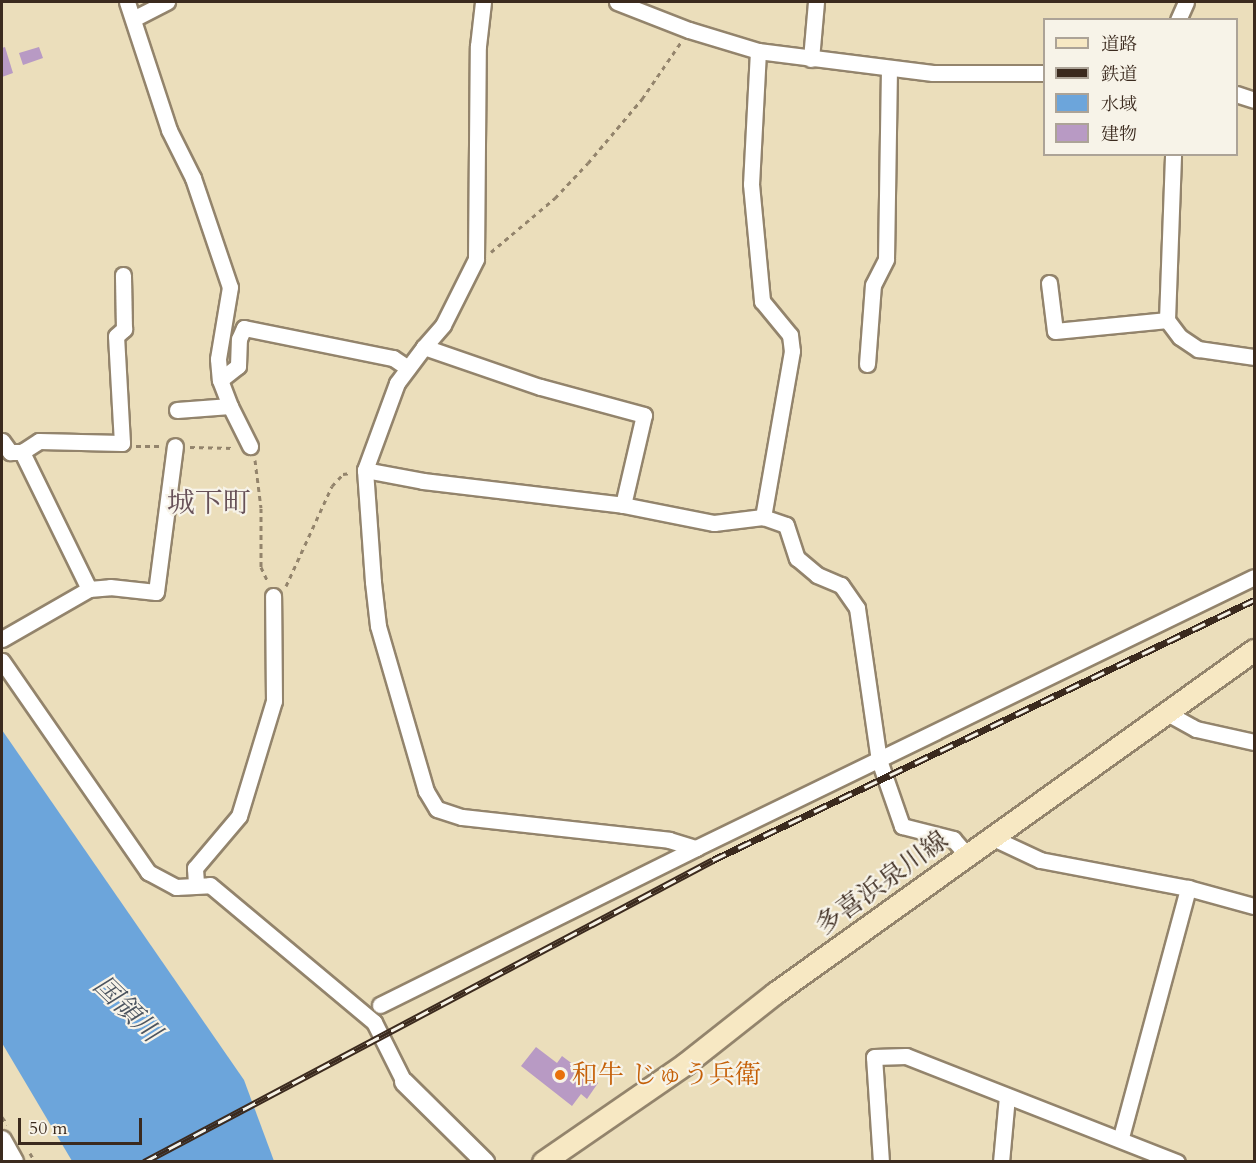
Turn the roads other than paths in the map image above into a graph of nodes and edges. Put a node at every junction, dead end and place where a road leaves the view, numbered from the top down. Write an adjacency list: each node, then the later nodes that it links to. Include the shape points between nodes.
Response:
1 (127, 2): 7 (street)
2 (167, 2): 7 (street)
3 (483, 2): 19 (street, via 478,46 476,259 443,325)
4 (617, 2): 9 (street)
5 (816, 2): 10 (street)
6 (1186, 2): 8 (street)
7 (135, 18): 23 (street, via 169,130 193,178 230,287 218,359)
8 (1179, 18)
9 (758, 51): 10 (street); 32 (street, via 751,184 762,301 790,335 792,351)
10 (811, 59): 11 (street)
11 (889, 69): 12 (street); 21 (street, via 886,259 873,285)
12 (1043, 73)
13 (1238, 95): 14 (street)
14 (1254, 100)
15 (1173, 156): 18 (street)
16 (123, 275): 29 (street, via 124,329 116,336 122,443 39,441)
17 (1049, 283): 18 (street, via 1055,331)
18 (1167, 321): 20 (street, via 1180,337 1198,349)
19 (424, 347): 22 (street); 31 (street, via 540,387 644,415)
20 (1254, 357)
21 (867, 364)
22 (408, 368): 23 (street, via 393,358 244,328 239,339 238,366); 30 (street, via 397,383)
23 (220, 380): 24 (street)
24 (230, 406): 25 (street); 28 (street)
25 (177, 410)
26 (2, 441): 29 (street, via 10,452)
27 (176, 446): 34 (street, via 156,592)
28 (250, 446)
29 (22, 452): 34 (street)
30 (364, 470): 31 (street); 43 (street, via 378,626 426,791 437,809 462,817 669,840)
31 (623, 505): 32 (street, via 714,524)
32 (763, 517): 41 (street, via 786,525 797,558 817,575 841,585 856,608)
33 (1254, 577): 41 (street)
34 (90, 589): 36 (street)
35 (273, 596): 45 (street, via 274,700 239,816 195,868)
36 (2, 639)
37 (1254, 650): 39 (main road, 多喜浜泉川線)
38 (2, 661): 45 (street, via 148,873 176,887)
39 (1167, 713): 40 (street, via 1196,729); 42 (main road, 多喜浜泉川線)
40 (1254, 742)
41 (879, 760): 43 (street); 44 (street, via 902,826 953,839)
42 (991, 837): 44 (main road, 多喜浜泉川線); 46 (street, via 1009,849 1040,860)
43 (696, 848): 48 (street)
44 (967, 855): 55 (main road, 多喜浜泉川線, via 775,993 685,1064)
45 (196, 883): 49 (street, via 210,885 374,1022)
46 (1188, 888): 47 (street); 51 (street)
47 (1254, 906)
48 (380, 1005)
49 (404, 1082): 54 (street)
50 (1006, 1096): 51 (street); 56 (street, via 922,1059 874,1057); 57 (street)
51 (1121, 1137): 58 (street)
52 (2, 1140): 53 (street)
53 (14, 1161)
54 (485, 1161)
55 (543, 1161)
56 (881, 1161)
57 (1001, 1161)
58 (1177, 1161)

